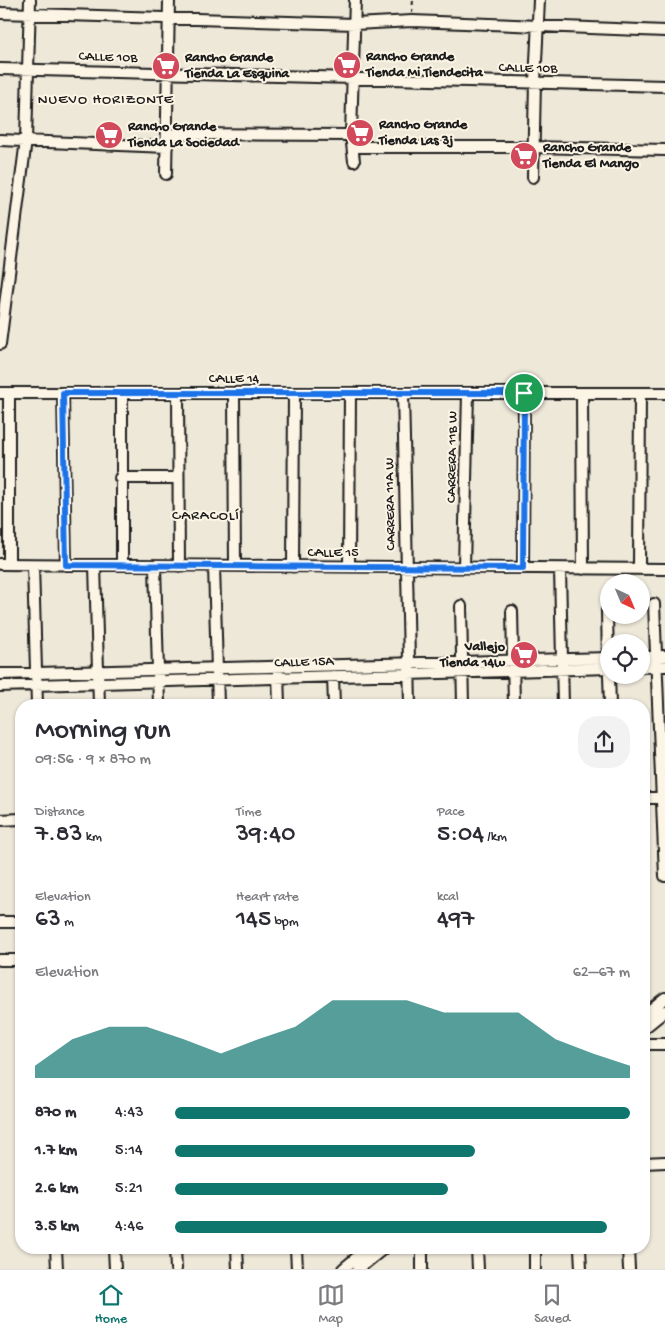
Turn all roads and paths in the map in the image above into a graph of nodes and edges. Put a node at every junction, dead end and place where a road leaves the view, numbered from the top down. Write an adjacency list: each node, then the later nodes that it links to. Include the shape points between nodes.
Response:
1 (30, 0): 6 (street)
2 (169, 0): 7 (street)
3 (355, 0): 8 (street)
4 (539, 0): 9 (street)
5 (0, 13): 6 (street)
6 (30, 14): 7 (street); 12 (street)
7 (169, 20): 8 (street); 13 (street)
8 (355, 24): 9 (street, via 412,21); 14 (street)
9 (539, 27): 10 (street); 15 (street)
10 (665, 31)
11 (0, 68): 12 (street, CALLE 10B)
12 (27, 69): 13 (street, CALLE 10B); 20 (street)
13 (167, 73): 14 (street, CALLE 10B); 17 (street)
14 (353, 80): 15 (street, CALLE 10B); 18 (street)
15 (535, 82): 16 (street, CALLE 10B); 23 (street)
16 (665, 86)
17 (168, 134): 18 (street); 21 (street)
18 (350, 135): 22 (street)
19 (0, 140): 20 (street)
20 (26, 140): 21 (street); 28 (street)
21 (167, 147): 26 (street)
22 (353, 147): 23 (street); 25 (street)
23 (533, 147): 24 (street); 27 (street)
24 (665, 150)
25 (354, 161)
26 (166, 174)
27 (533, 177)
28 (0, 344)
29 (4, 393): 30 (street, CALLE 14); 44 (street)
30 (63, 393): 31 (street, CALLE 14); 46 (street)
31 (122, 393): 32 (street, CALLE 14); 42 (street)
32 (178, 393): 33 (street, CALLE 14); 43 (street)
33 (234, 393): 34 (street, CALLE 14); 52 (street)
34 (294, 393): 35 (street, CALLE 14); 53 (street)
35 (350, 393): 36 (street, CALLE 14); 54 (street)
36 (403, 393): 37 (street, CALLE 14); 55 (street, CARRERA 11A W)
37 (468, 393): 38 (street, CARRERA 11B W); 56 (street, CARRERA 11B W)
38 (524, 393): 39 (street, CARRERA 11B W); 57 (street)
39 (582, 393): 40 (street, CARRERA 11B W); 59 (street)
40 (640, 393): 41 (street, CARRERA 11B W); 60 (street)
41 (665, 393)
42 (120, 478): 43 (street); 48 (street)
43 (178, 478): 50 (street)
44 (4, 564): 45 (street, CALLE 15)
45 (33, 565): 46 (street, CALLE 15); 77 (street)
46 (66, 565): 47 (street, CALLE 15)
47 (95, 565): 48 (street, CALLE 15); 76 (street)
48 (122, 565): 49 (street, CALLE 15)
49 (155, 566): 50 (street, CALLE 15); 75 (street)
50 (179, 566): 51 (street, CALLE 15)
51 (214, 566): 52 (street, CALLE 15); 73 (street)
52 (235, 566): 53 (street, CALLE 15)
53 (293, 567): 54 (street, CALLE 15)
54 (349, 567): 55 (street, CALLE 15)
55 (407, 567): 56 (street, CALLE 15); 74 (street, CARRERA 11A W)
56 (464, 568): 57 (street, CALLE 15)
57 (523, 568): 58 (street, CALLE 15)
58 (560, 569): 59 (street, CALLE 15); 67 (street)
59 (583, 569): 60 (street, CALLE 15)
60 (639, 569): 61 (street, CALLE 15)
61 (665, 570)
62 (654, 604): 66 (street)
63 (461, 606): 71 (street)
64 (512, 610): 69 (street)
65 (600, 659): 67 (street, CALLE 15A)
66 (661, 662): 100 (street)
67 (562, 664): 69 (street, CALLE 15A); 72 (street, CALLE 15A); 97 (street)
68 (345, 665): 70 (street, CALLE 15A); 74 (street, CALLE 15A); 80 (street)
69 (513, 666): 71 (street, CALLE 15A); 96 (street)
70 (278, 667): 73 (street, CALLE 15A); 81 (street)
71 (462, 667): 74 (street, CALLE 15A); 95 (street)
72 (600, 667)
73 (217, 668): 75 (street, CALLE 15A); 82 (street)
74 (409, 669): 80 (street, CALLE 15A); 94 (street, CARRERA 11A W)
75 (158, 670): 76 (street, CALLE 15A); 83 (street)
76 (98, 672): 77 (street, CALLE 15A); 84 (street)
77 (36, 673): 78 (street, CALLE 15A); 86 (street)
78 (0, 674)
79 (333, 676): 80 (street, CALLE 15A); 81 (street, CALLE 15A); 93 (street)
80 (346, 676)
81 (278, 678): 82 (street, CALLE 15A); 92 (street)
82 (218, 680): 83 (street, CALLE 15A); 91 (street)
83 (158, 682): 84 (street, CALLE 15A); 90 (street)
84 (98, 683): 86 (street, CALLE 15A); 89 (street)
85 (609, 684): 98 (street)
86 (37, 685): 87 (street, CALLE 15A); 88 (street)
87 (0, 686)
88 (38, 699)
89 (99, 699)
90 (159, 699)
91 (218, 699)
92 (279, 699)
93 (334, 699)
94 (410, 699)
95 (463, 699)
96 (514, 699)
97 (563, 699)
98 (610, 699)
99 (650, 798): 100 (street)
100 (663, 798): 103 (street)
101 (15, 819): 102 (street)
102 (0, 820)
103 (665, 876)
104 (0, 922): 105 (street)
105 (15, 922)
106 (0, 960): 107 (street)
107 (15, 960)
108 (665, 998): 109 (street)
109 (650, 1010)
110 (665, 1010): 111 (street)
111 (650, 1023)
112 (650, 1044): 113 (street)
113 (665, 1044)
114 (665, 1162): 115 (street)
115 (650, 1163)
116 (56, 1254): 129 (street)
117 (114, 1254): 130 (street)
118 (175, 1254): 131 (street)
119 (237, 1254): 132 (street)
120 (296, 1254): 133 (street)
121 (364, 1254): 128 (street)
122 (374, 1254): 128 (street)
123 (422, 1254): 135 (street)
124 (477, 1254): 136 (street)
125 (535, 1254): 137 (street)
126 (580, 1254): 138 (street)
127 (628, 1254): 139 (street)
128 (355, 1266): 134 (street)
129 (57, 1269)
130 (115, 1269)
131 (176, 1269)
132 (238, 1269)
133 (297, 1269)
134 (343, 1269)
135 (422, 1269)
136 (478, 1269)
137 (535, 1269)
138 (581, 1269)
139 (629, 1269)

